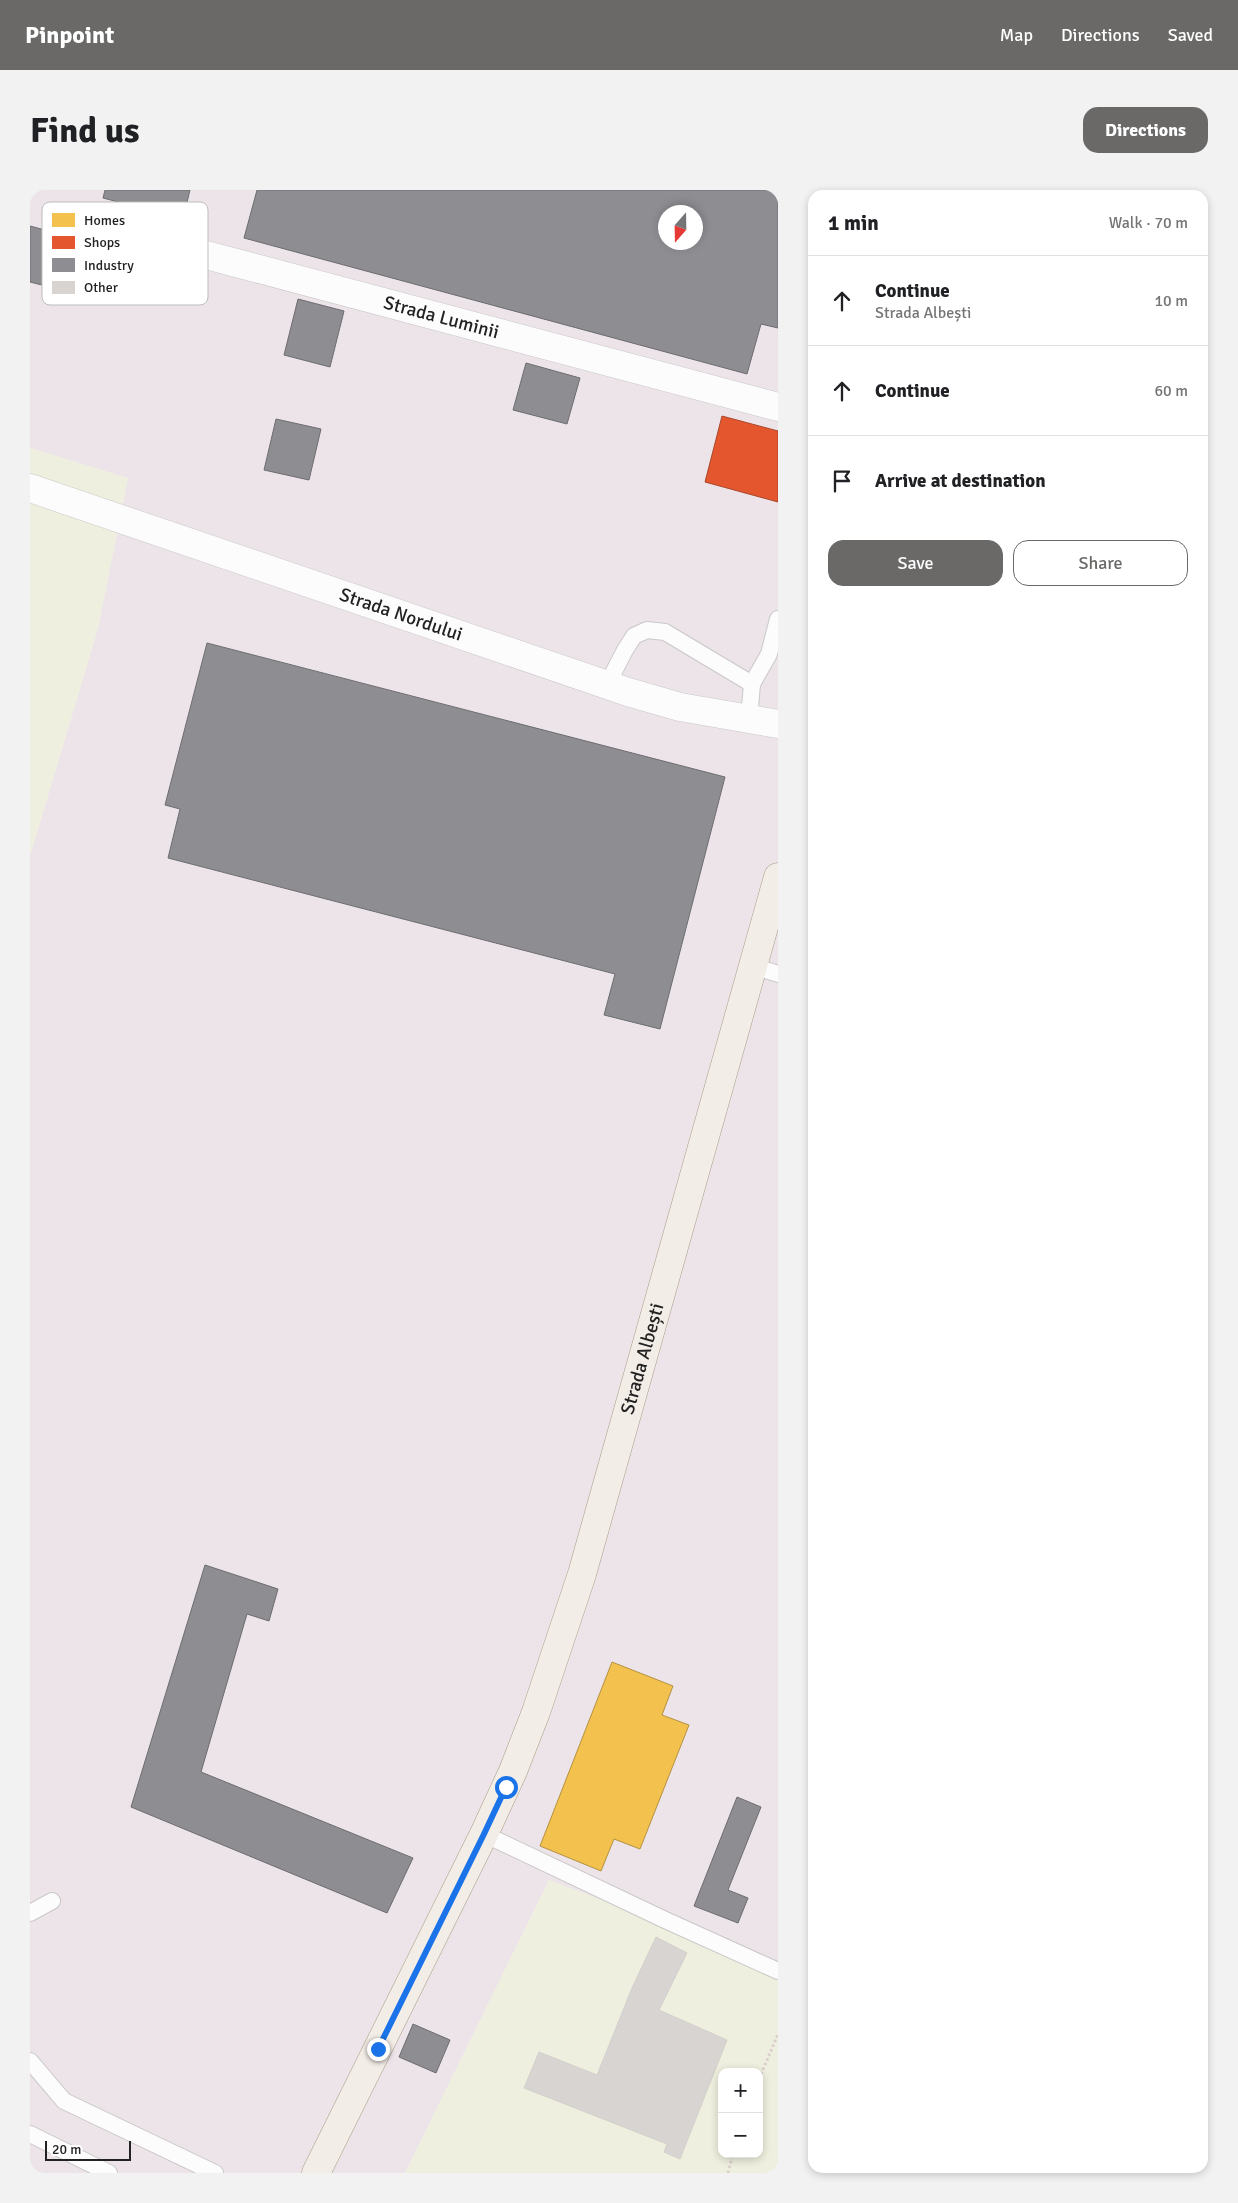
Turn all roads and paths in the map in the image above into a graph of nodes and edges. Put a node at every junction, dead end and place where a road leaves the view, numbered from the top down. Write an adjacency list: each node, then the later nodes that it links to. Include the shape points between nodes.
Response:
1 (208, 255): 2 (street, Strada Luminii)
2 (778, 407)
3 (30, 488): 6 (street, Strada Nordului)
4 (778, 619): 5 (lane, via 769,654)
5 (752, 684): 6 (lane, via 665,632 647,630 634,636); 7 (lane)
6 (607, 685): 7 (street, Strada Nordului, via 680,707)
7 (749, 719): 8 (street, Strada Nordului)
8 (778, 724)
9 (778, 877): 10 (main road, Strada Albești)
10 (765, 970): 11 (main road, Strada Albești, via 574,1600 536,1712)
11 (484, 1834): 14 (lane); 22 (main road, Strada Albești)
12 (52, 1900): 13 (lane)
13 (30, 1913)
14 (778, 1971)
15 (778, 2034): 17 (path)
16 (30, 2061): 21 (lane, via 64,2101)
17 (763, 2070)
18 (30, 2134): 20 (lane)
19 (732, 2158): 23 (path)
20 (109, 2173)
21 (215, 2173)
22 (316, 2173)
23 (728, 2173)

